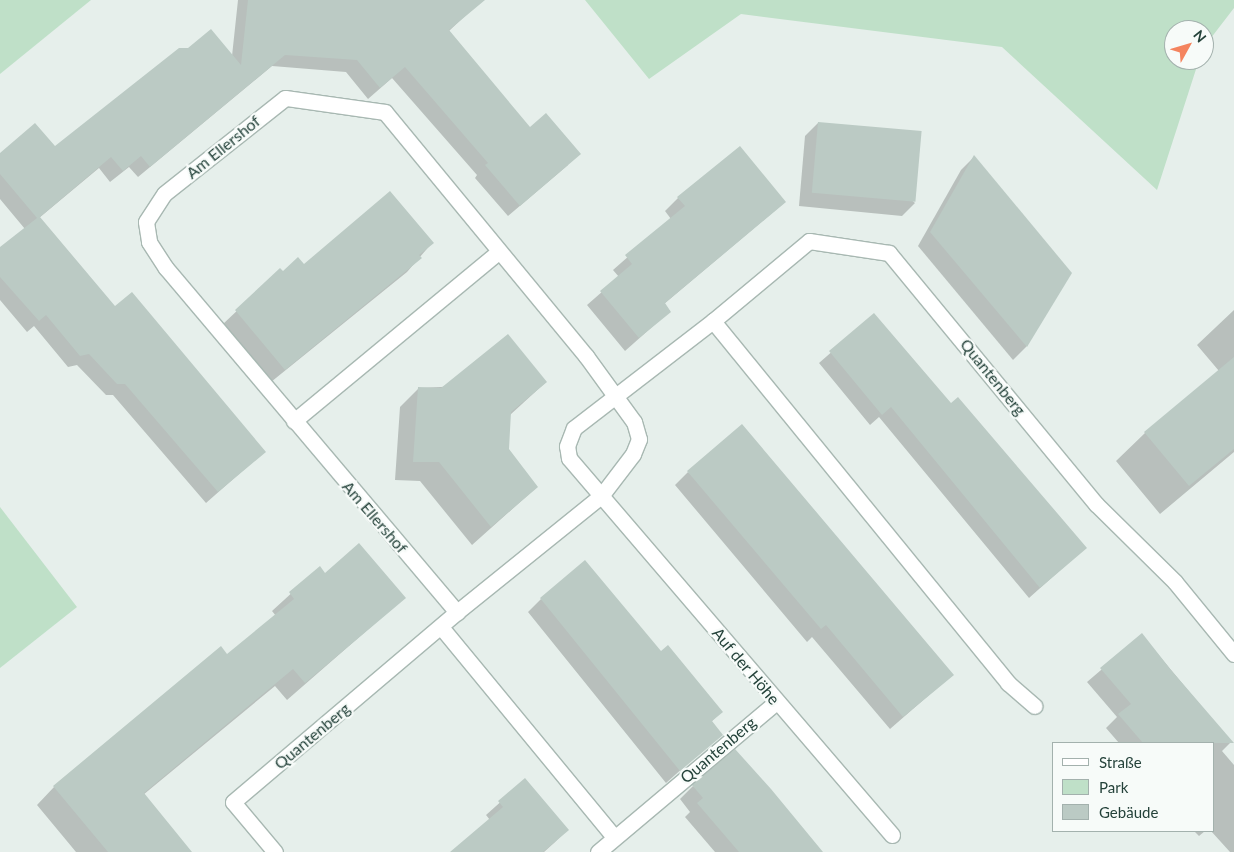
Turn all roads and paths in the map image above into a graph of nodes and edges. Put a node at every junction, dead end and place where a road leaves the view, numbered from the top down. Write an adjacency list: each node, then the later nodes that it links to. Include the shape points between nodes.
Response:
1 (498, 252): 3 (street, Am Ellershof); 4 (street); 4 (street, Am Ellershof, via 385,112 284,98 164,194 146,222 149,242 166,268)
2 (713, 321): 3 (street, Quantenberg); 8 (street, Quantenberg, via 809,242 889,253 1096,504 1175,582); 10 (street, via 1008,683)
3 (616, 395): 5 (street, Quantenberg, via 634,422 639,439 633,454); 5 (street, Quantenberg, via 574,428 567,446 569,458)
4 (294, 421): 6 (street, Am Ellershof)
5 (601, 496): 6 (street, Quantenberg); 9 (street, Auf der Höhe)
6 (457, 612): 7 (street, Quantenberg)
7 (441, 627): 12 (street); 13 (street, Quantenberg, via 233,802)
8 (1234, 654)
9 (776, 702): 11 (street, Auf der Höhe); 12 (street, Quantenberg)
10 (1034, 706)
11 (892, 835)
12 (614, 837): 14 (street, Quantenberg)
13 (275, 852)
14 (598, 852)

